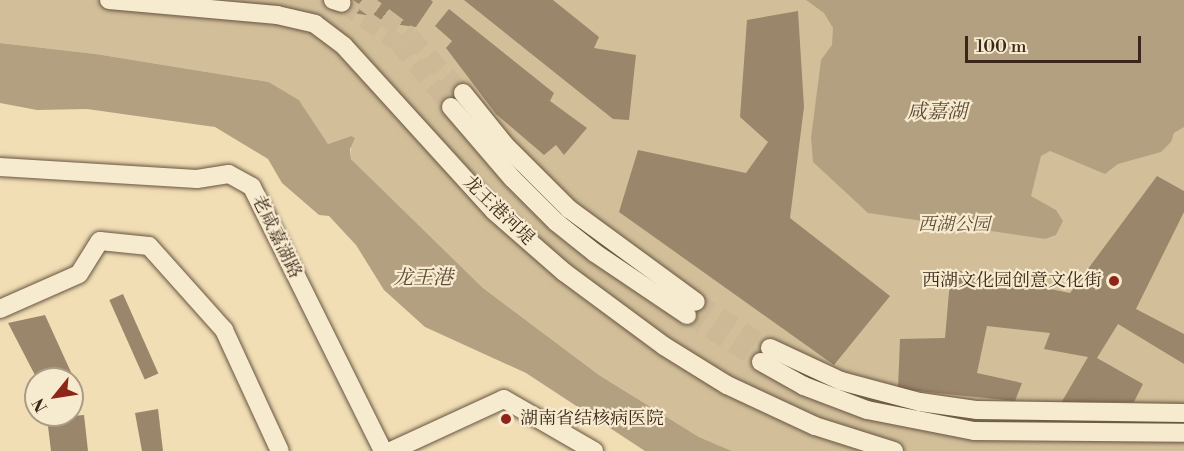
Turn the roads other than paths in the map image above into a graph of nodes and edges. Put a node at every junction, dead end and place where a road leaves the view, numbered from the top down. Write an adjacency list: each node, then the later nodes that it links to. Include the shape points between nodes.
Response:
1 (109, 0): 12 (street, 龙王港河堤, via 277,15 315,24 344,46 494,212 564,272 637,326 727,385 815,426)
2 (457, 100): 5 (street, via 569,209)
3 (0, 167): 9 (street, 老咸嘉湖路, via 197,179 229,174 252,187)
4 (0, 309): 8 (street, via 79,274 100,241 148,246 224,330)
5 (692, 309)
6 (1184, 413): 7 (street, via 977,410 920,402 766,355 804,386 867,410 939,426 974,431)
7 (1184, 433)
8 (279, 451)
9 (383, 451)
10 (391, 451): 11 (street, via 504,399)
11 (594, 451)
12 (894, 451)

